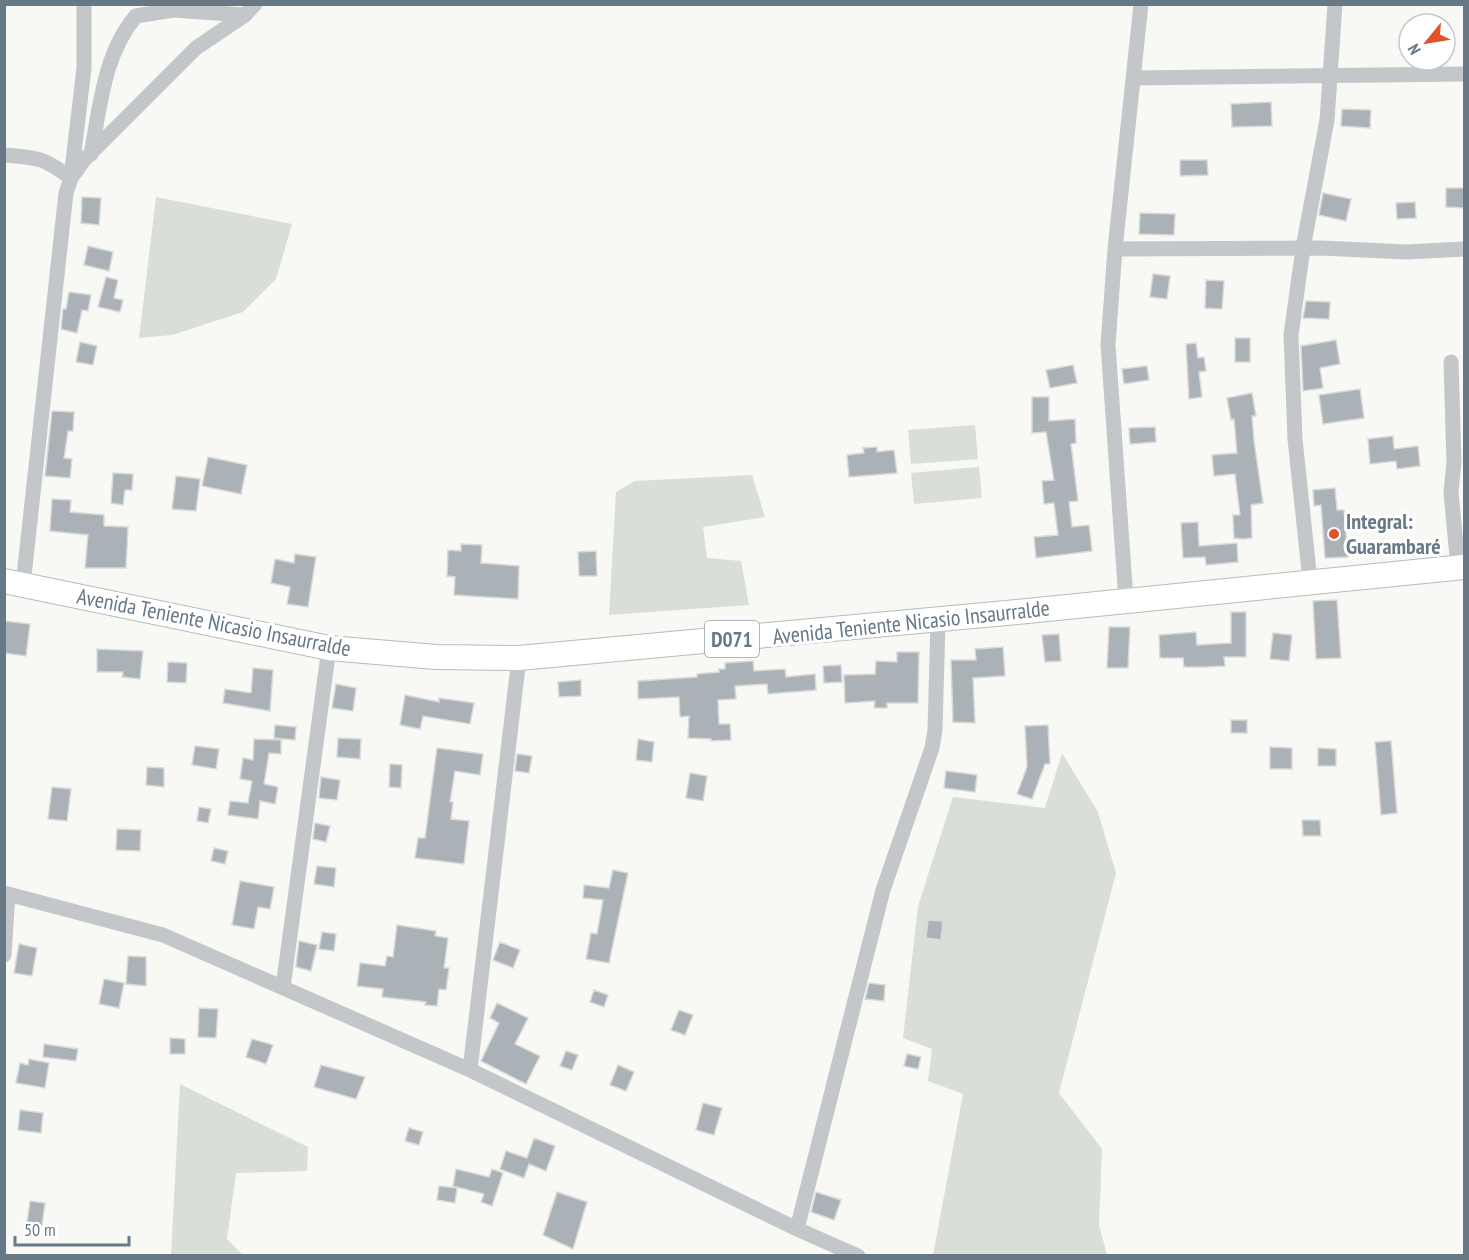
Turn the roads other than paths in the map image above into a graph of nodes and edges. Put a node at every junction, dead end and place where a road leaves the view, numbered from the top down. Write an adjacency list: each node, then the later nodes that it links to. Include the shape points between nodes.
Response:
1 (84, 4): 10 (street, via 84,59)
2 (1141, 4): 7 (street)
3 (1335, 4): 5 (street)
4 (250, 10): 8 (street, via 196,48); 8 (street, via 173,10 136,16 118,42 107,73)
5 (1332, 74): 6 (street); 7 (street); 11 (street, via 1328,120)
6 (1464, 74)
7 (1134, 78): 12 (street)
8 (91, 154): 10 (street)
9 (4, 155): 10 (street, via 49,161)
10 (71, 178): 17 (street)
11 (1304, 248): 12 (street); 13 (street, via 1407,252); 16 (street, via 1291,335 1295,439)
12 (1115, 249): 18 (street, via 1108,345)
13 (1464, 249)
14 (1451, 362): 15 (street, via 1451,492)
15 (1461, 567): 16 (main road, Avenida Teniente Nicasio Insaurralde / D071)
16 (1310, 581): 18 (main road, Avenida Teniente Nicasio Insaurralde / D071)
17 (14, 583): 20 (main road, Avenida Teniente Nicasio Insaurralde / D071)
18 (1126, 600): 19 (main road, Avenida Teniente Nicasio Insaurralde / D071)
19 (938, 620): 21 (main road, Avenida Teniente Nicasio Insaurralde / D071); 26 (street, via 932,748 883,890)
20 (329, 648): 21 (main road, Avenida Teniente Nicasio Insaurralde / D071, via 436,657); 24 (street)
21 (519, 658): 25 (street)
22 (6, 894): 23 (street); 24 (street, via 163,935)
23 (4, 955)
24 (283, 987): 25 (street)
25 (470, 1070): 26 (street)
26 (797, 1229): 27 (street)
27 (858, 1256)

